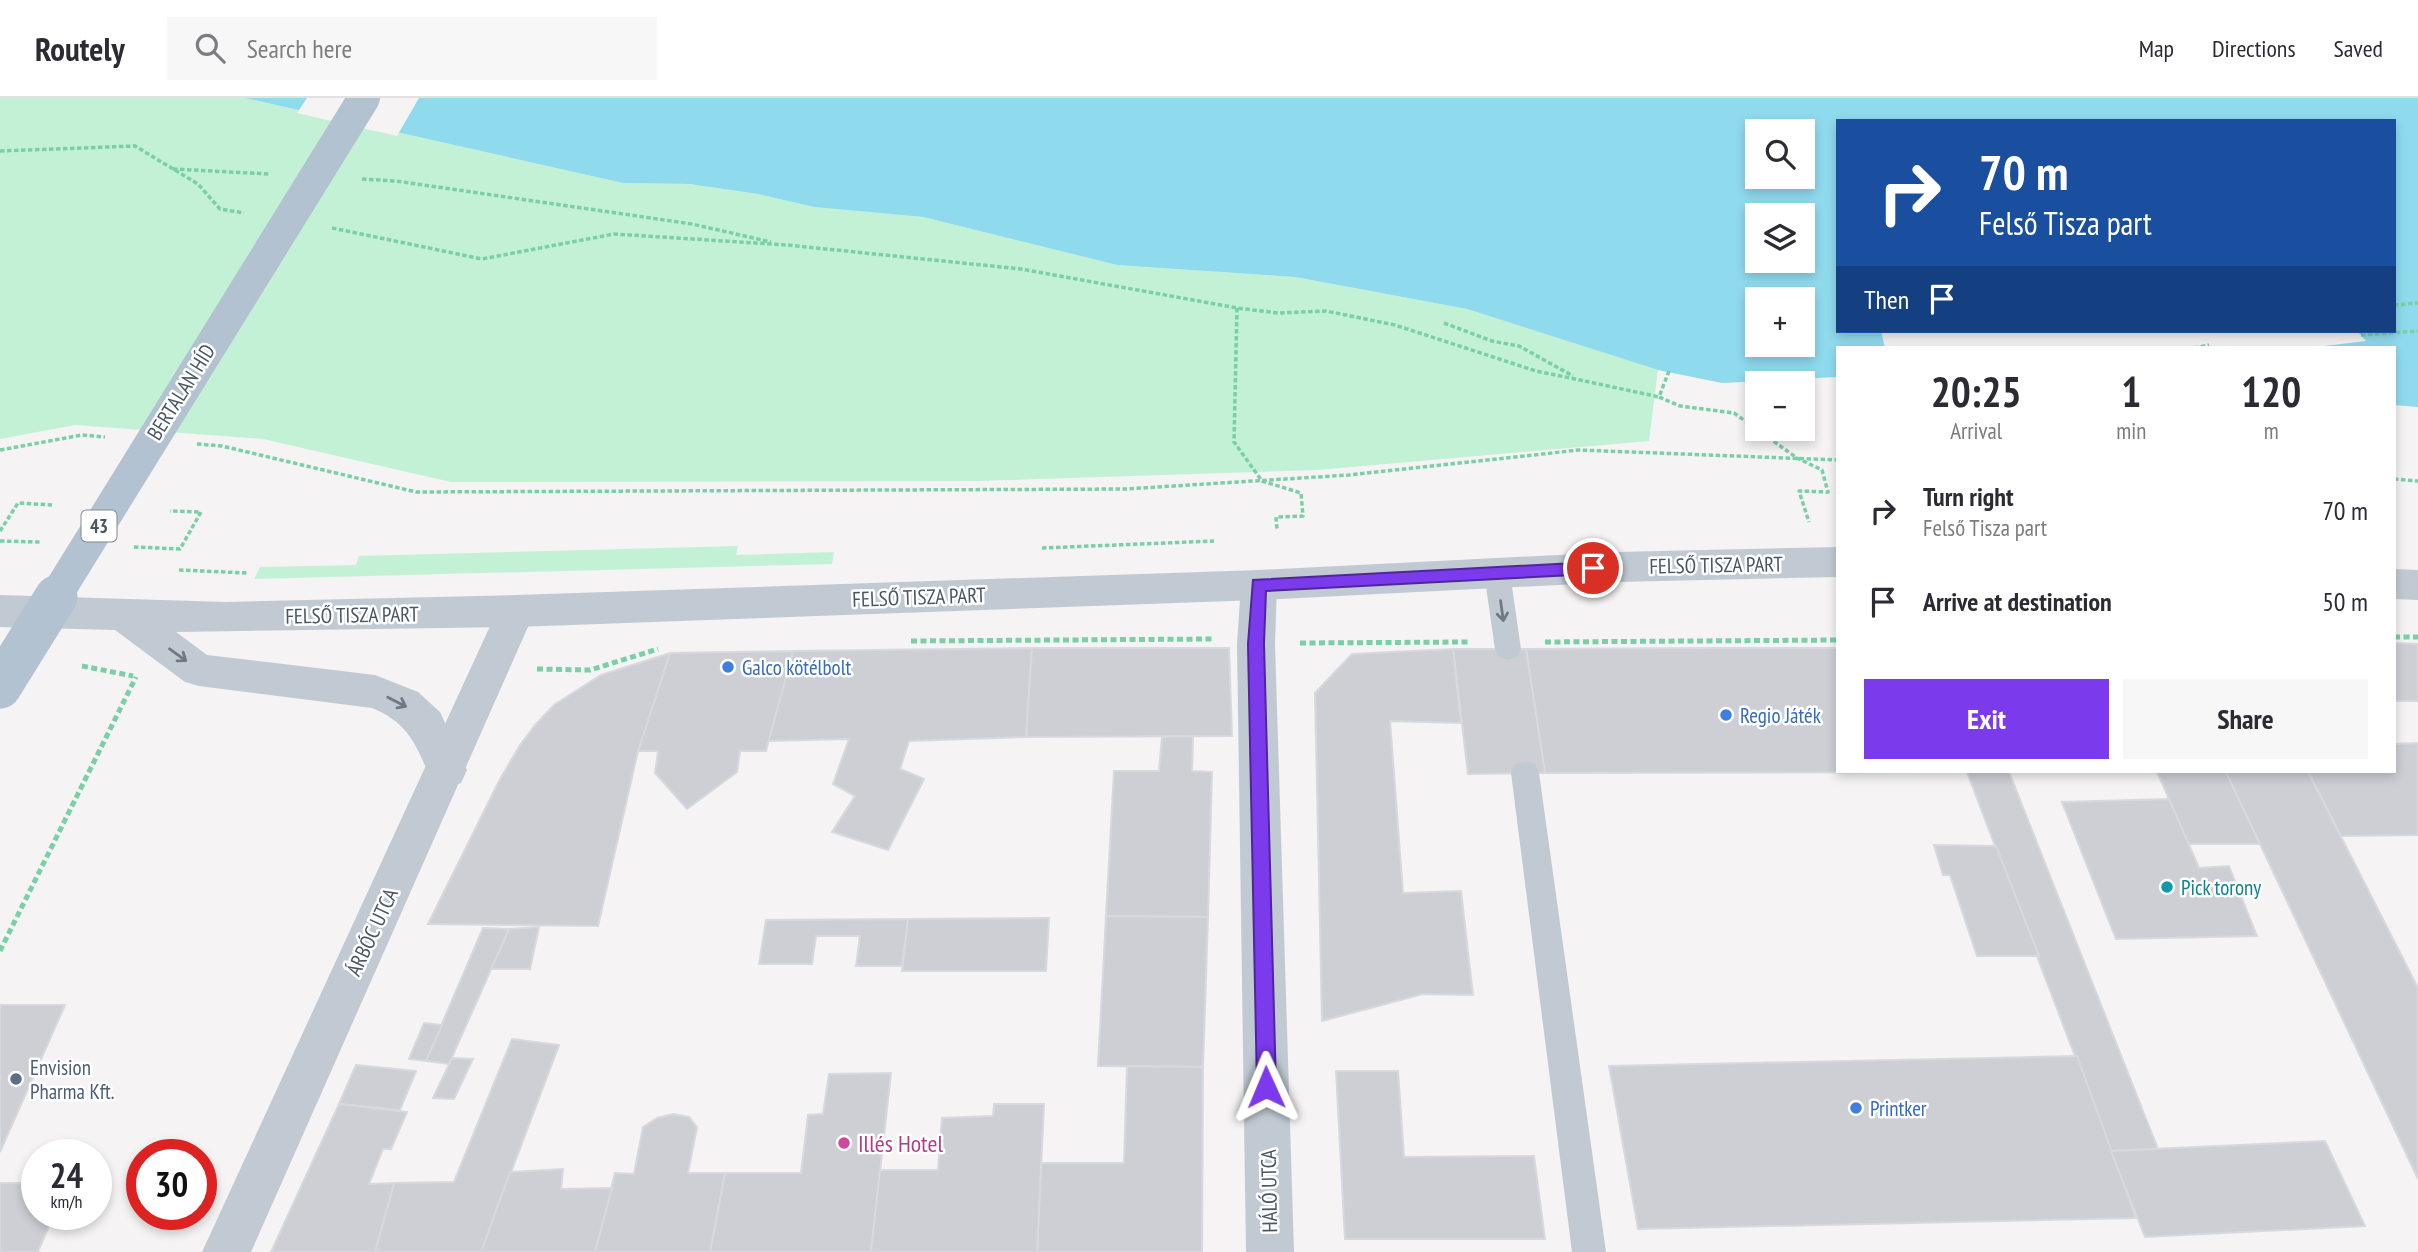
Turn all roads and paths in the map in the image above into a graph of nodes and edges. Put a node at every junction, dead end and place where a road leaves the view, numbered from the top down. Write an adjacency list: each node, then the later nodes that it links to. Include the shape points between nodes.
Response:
1 (364, 98): 59 (main road, BERTALAN HÍD / 43, bridge)
2 (0, 151): 3 (path, via 135,146)
3 (172, 169): 4 (path); 6 (path, via 198,184 220,209)
4 (278, 174)
5 (357, 178): 8 (path, via 692,224)
6 (246, 213)
7 (326, 227): 8 (path, via 482,259 614,234)
8 (787, 245): 11 (path, via 1021,270)
9 (2418, 303): 10 (path)
10 (2396, 305)
11 (1237, 308): 20 (path, via 1278,313 1326,311 1395,325 1536,371); 28 (path, via 1234,442)
12 (1444, 323): 20 (path, via 1519,346)
13 (2418, 331): 15 (path)
14 (2390, 333): 16 (path)
15 (2396, 333)
16 (2361, 335)
17 (2209, 345): 18 (path)
18 (2204, 346)
19 (1669, 371): 21 (path)
20 (1585, 381): 21 (path)
21 (1659, 397): 25 (path, via 1680,406 1734,413)
22 (108, 437): 24 (path, via 82,435)
23 (184, 443): 28 (path, via 222,446 416,492 1112,489)
24 (0, 450)
25 (1797, 458): 26 (path); 28 (path, via 1579,450); 32 (path, via 1822,470 1828,492 1799,491)
26 (1836, 460)
27 (2396, 479): 29 (path)
28 (1262, 481): 33 (path, via 1301,493 1303,516 1276,517)
29 (2418, 481)
30 (52, 505): 34 (path, via 18,503)
31 (170, 511): 37 (path, via 201,512 180,549)
32 (1809, 523)
33 (1277, 529)
34 (0, 531)
35 (0, 541): 39 (path, via 45,542)
36 (1214, 541): 38 (path)
37 (130, 546)
38 (1042, 548)
39 (38, 553)
40 (1836, 562): 43 (street, FELSŐ TISZA PART)
41 (179, 570): 42 (path)
42 (248, 573)
43 (1497, 573): 45 (street, FELSŐ TISZA PART); 55 (lane, one-way to 55)
44 (2396, 584): 46 (street)
45 (1259, 585): 48 (street, FELSŐ TISZA PART); 54 (street, HÁLÓ UTCA)
46 (2418, 586)
47 (0, 611): 49 (street, FELSŐ TISZA PART)
48 (516, 611): 49 (street, FELSŐ TISZA PART, via 226,618); 57 (street, ÁRBÓC UTCA)
49 (123, 615): 60 (street, one-way to 60, via 199,670 375,692 404,704 426,724)
50 (2396, 637): 51 (path)
51 (2418, 637)
52 (1836, 640): 55 (path)
53 (903, 641): 54 (path, via 1220,639)
54 (1256, 644): 55 (path); 64 (street, HÁLÓ UTCA)
55 (1507, 645)
56 (667, 647): 57 (path, via 590,670)
57 (491, 668): 60 (street, ÁRBÓC UTCA)
58 (136, 677): 62 (path)
59 (0, 687)
60 (447, 770): 63 (street, ÁRBÓC UTCA)
61 (1525, 773): 65 (lane)
62 (0, 951)
63 (226, 1252)
64 (1270, 1252)
65 (1589, 1252)

